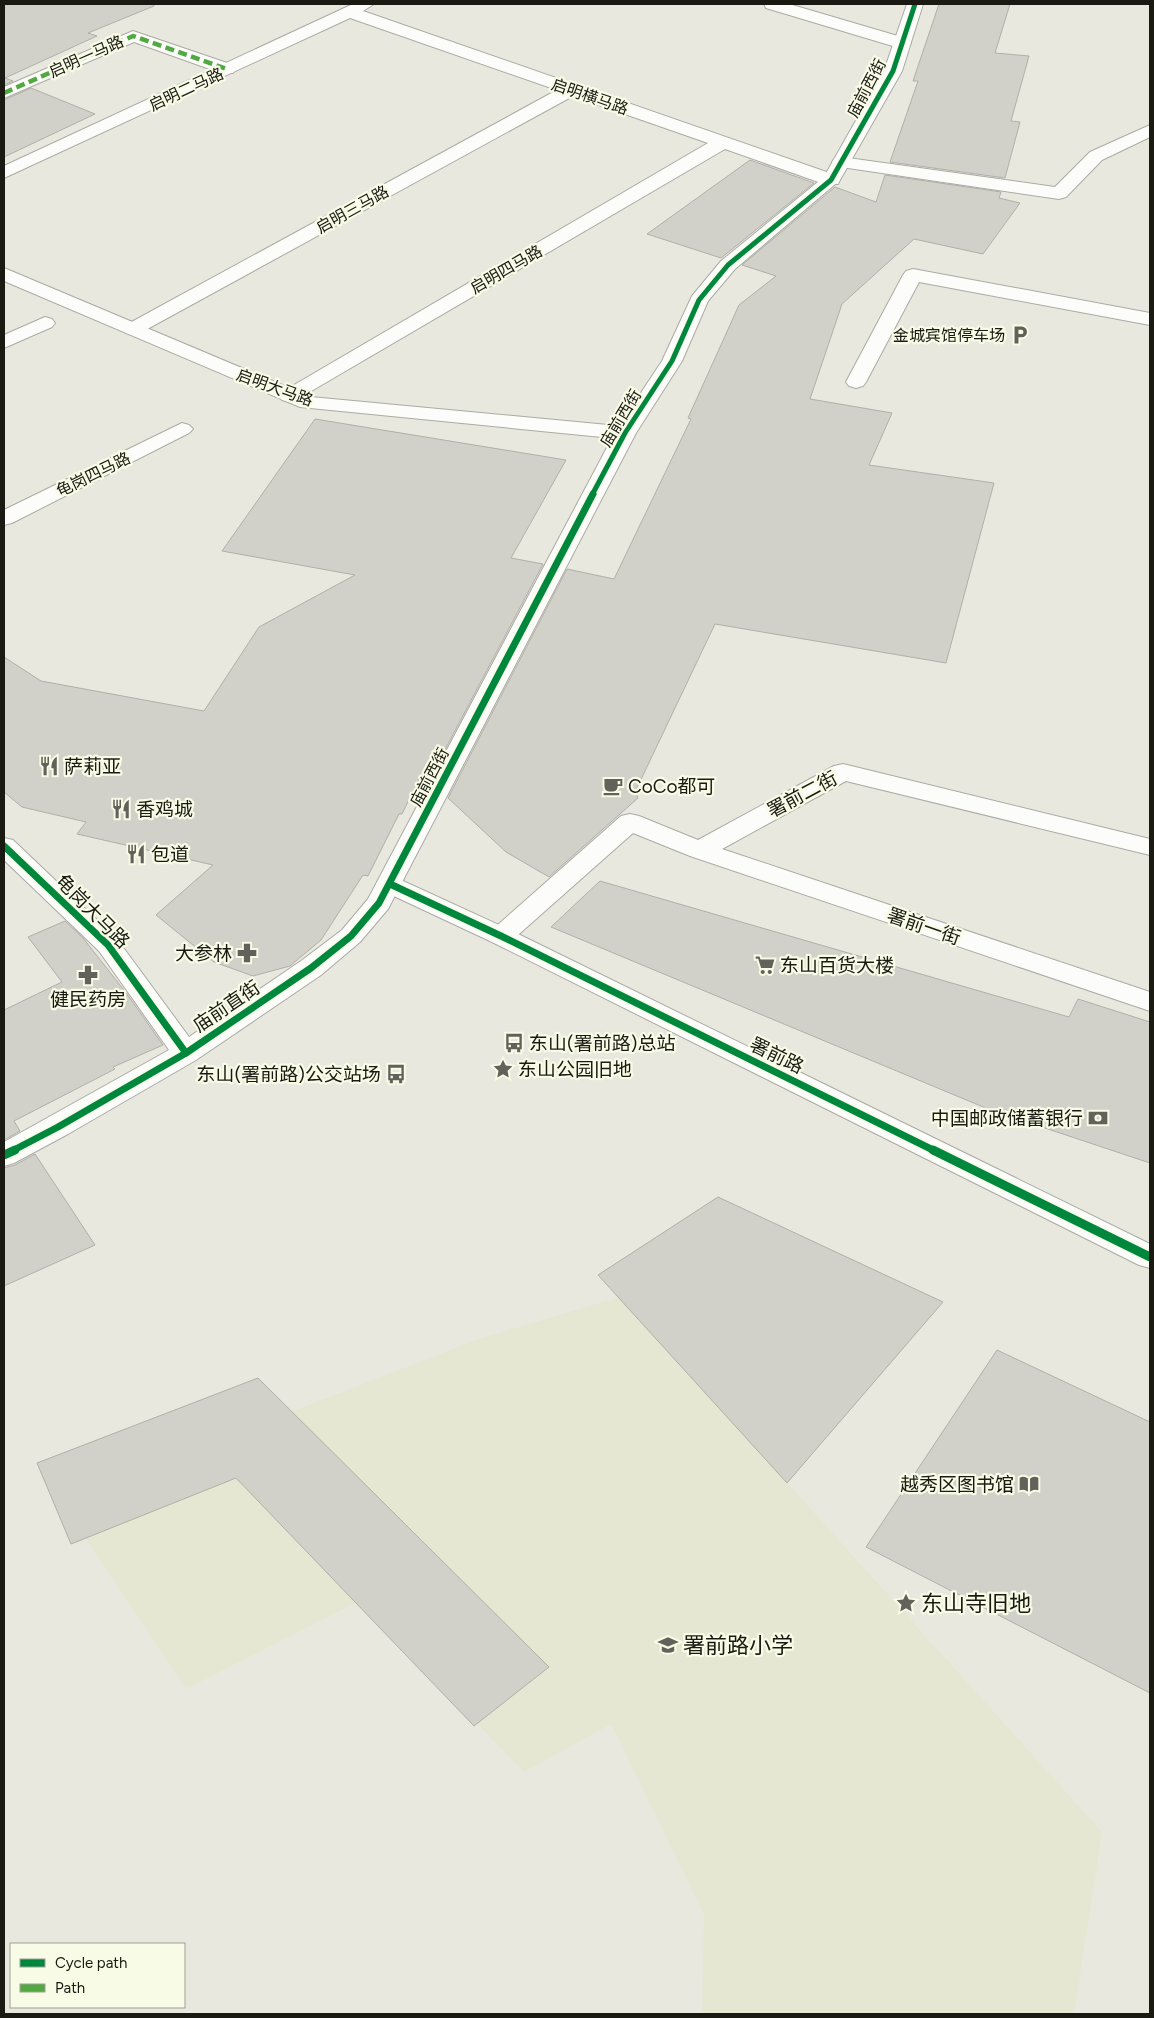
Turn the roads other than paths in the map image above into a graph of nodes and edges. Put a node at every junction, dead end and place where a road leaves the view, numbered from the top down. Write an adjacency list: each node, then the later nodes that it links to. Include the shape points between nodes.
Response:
1 (368, 4): 4 (street, 启明二马路)
2 (772, 4): 5 (street)
3 (915, 4): 5 (street, 庙前西街)
4 (349, 12): 6 (street, 启明二马路); 7 (street, 启明横马路)
5 (902, 42): 11 (street, 庙前西街, via 893,71)
6 (226, 70): 8 (street, 启明一马路, via 133,36); 12 (street, 启明二马路)
7 (571, 90): 10 (street, 启明横马路); 16 (street, 启明三马路)
8 (4, 93)
9 (1150, 130): 11 (street, 启明横马路, via 1096,156 1059,193)
10 (722, 142): 11 (street, 启明横马路); 19 (street, 启明四马路)
11 (836, 171): 21 (street, 庙前西街, via 728,265 699,300 672,361)
12 (4, 173)
13 (4, 274): 16 (street, 启明大马路)
14 (1150, 319): 18 (street, via 914,275)
15 (44, 323): 17 (street)
16 (133, 329): 19 (street, 启明大马路)
17 (4, 342)
18 (856, 382)
19 (289, 396): 21 (street, 启明大马路, via 307,403)
20 (182, 429): 22 (street, 龟岗四马路)
21 (625, 433): 26 (street, 庙前西街)
22 (4, 518)
23 (4, 846): 29 (street, 龟岗大马路, via 108,945)
24 (1150, 847): 25 (street, 署前二街, via 843,772)
25 (699, 850): 27 (street, via 630,822); 28 (street, 署前一街)
26 (390, 884): 27 (street, 署前路); 29 (street, 庙前直街, via 379,903 350,936 312,968)
27 (501, 936): 31 (street, 署前路)
28 (1150, 1002)
29 (186, 1053): 30 (street, 庙前直街, via 58,1127)
30 (4, 1154)
31 (1150, 1257)

